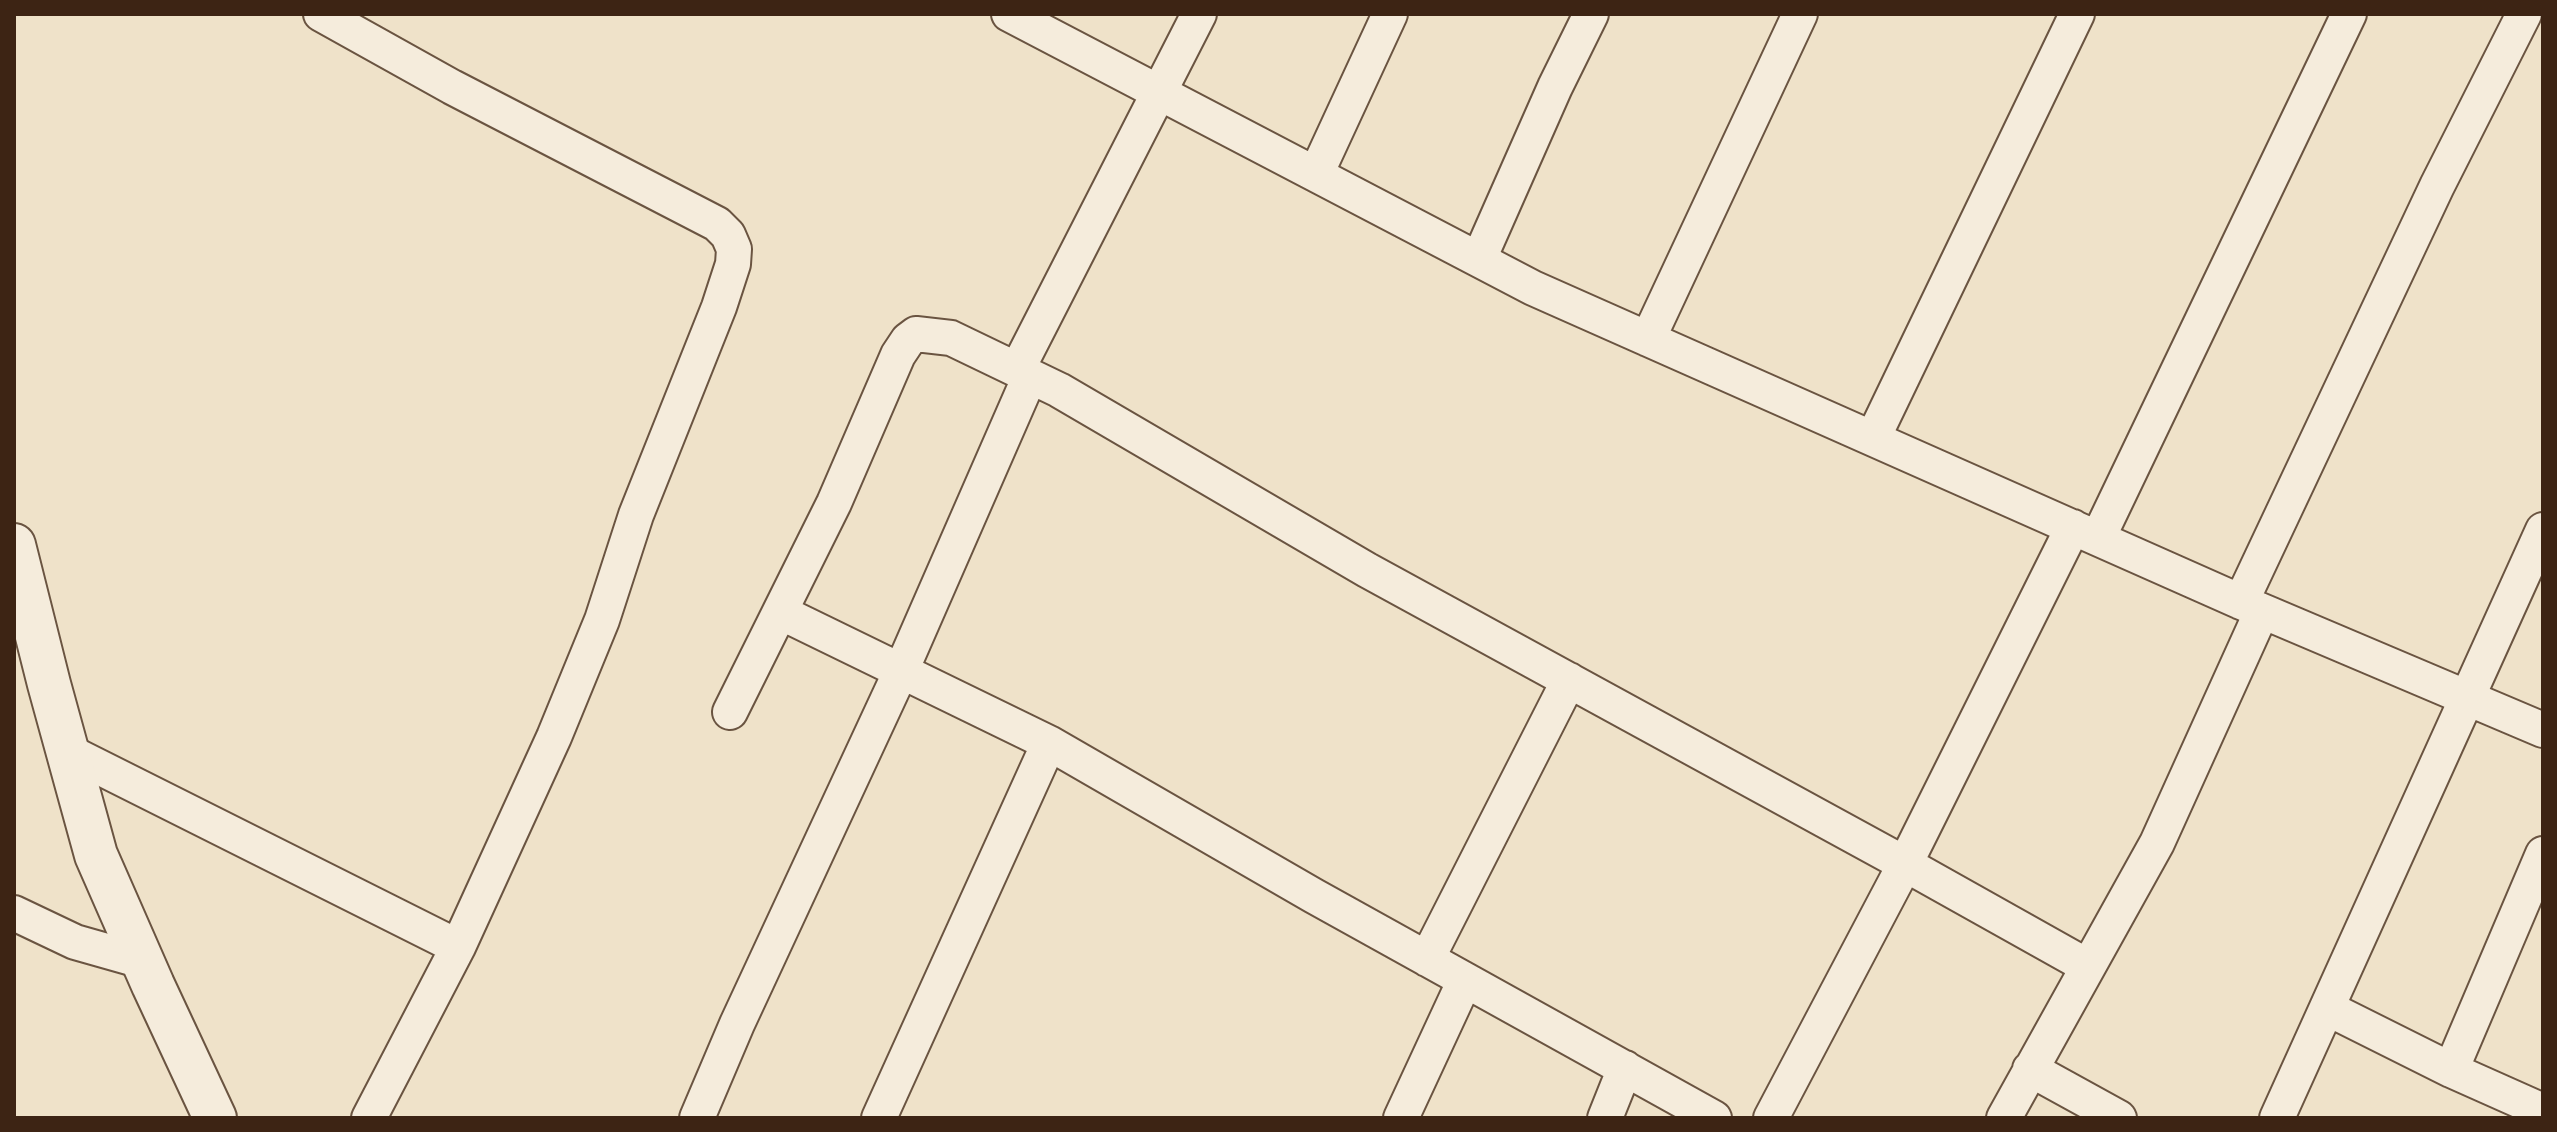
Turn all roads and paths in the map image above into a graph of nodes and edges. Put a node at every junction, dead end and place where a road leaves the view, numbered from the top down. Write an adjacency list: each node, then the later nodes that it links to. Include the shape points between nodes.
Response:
1 (321, 14): 31 (street, via 717,224 734,249 719,307 636,515 602,620)
2 (1009, 14): 10 (street)
3 (1199, 14): 10 (street)
4 (1390, 14): 11 (street)
5 (1591, 14): 12 (street)
6 (1800, 14): 13 (street)
7 (2077, 14): 15 (street)
8 (2349, 14): 17 (street)
9 (2524, 14): 19 (street, via 2437,186)
10 (1158, 92): 11 (street); 14 (street)
11 (1316, 174): 12 (street)
12 (1479, 259): 13 (street)
13 (1648, 339): 15 (street)
14 (1024, 373): 20 (street, via 951,338 916,334 908,340); 21 (street); 22 (street)
15 (1873, 438): 17 (street)
16 (2543, 530): 23 (street)
17 (2086, 533): 19 (street); 29 (street)
18 (14, 545): 27 (street)
19 (2252, 607): 23 (street); 34 (street, via 2157,843)
20 (780, 612): 21 (street); 24 (street)
21 (901, 671): 26 (street); 43 (street)
22 (1569, 680): 29 (street); 32 (street)
23 (2465, 699): 25 (street); 36 (street)
24 (730, 712)
25 (2543, 730)
26 (1049, 743): 32 (street); 44 (street)
27 (67, 751): 31 (street); 33 (street, via 96,855)
28 (2543, 854): 39 (street)
29 (1905, 864): 34 (street); 48 (street)
30 (14, 913): 33 (street, via 75,942)
31 (458, 947): 42 (street)
32 (1427, 959): 35 (street)
33 (142, 961): 41 (street)
34 (2087, 966): 38 (street)
35 (1465, 980): 37 (street); 45 (street)
36 (2327, 1008): 39 (street); 51 (street)
37 (1625, 1068): 46 (street); 47 (street)
38 (2030, 1069): 49 (street); 50 (street)
39 (2451, 1070): 40 (street)
40 (2543, 1111)
41 (215, 1118)
42 (369, 1118)
43 (697, 1118)
44 (879, 1118)
45 (1401, 1118)
46 (1605, 1118)
47 (1714, 1118)
48 (1771, 1118)
49 (2004, 1118)
50 (2119, 1118)
51 (2277, 1118)

